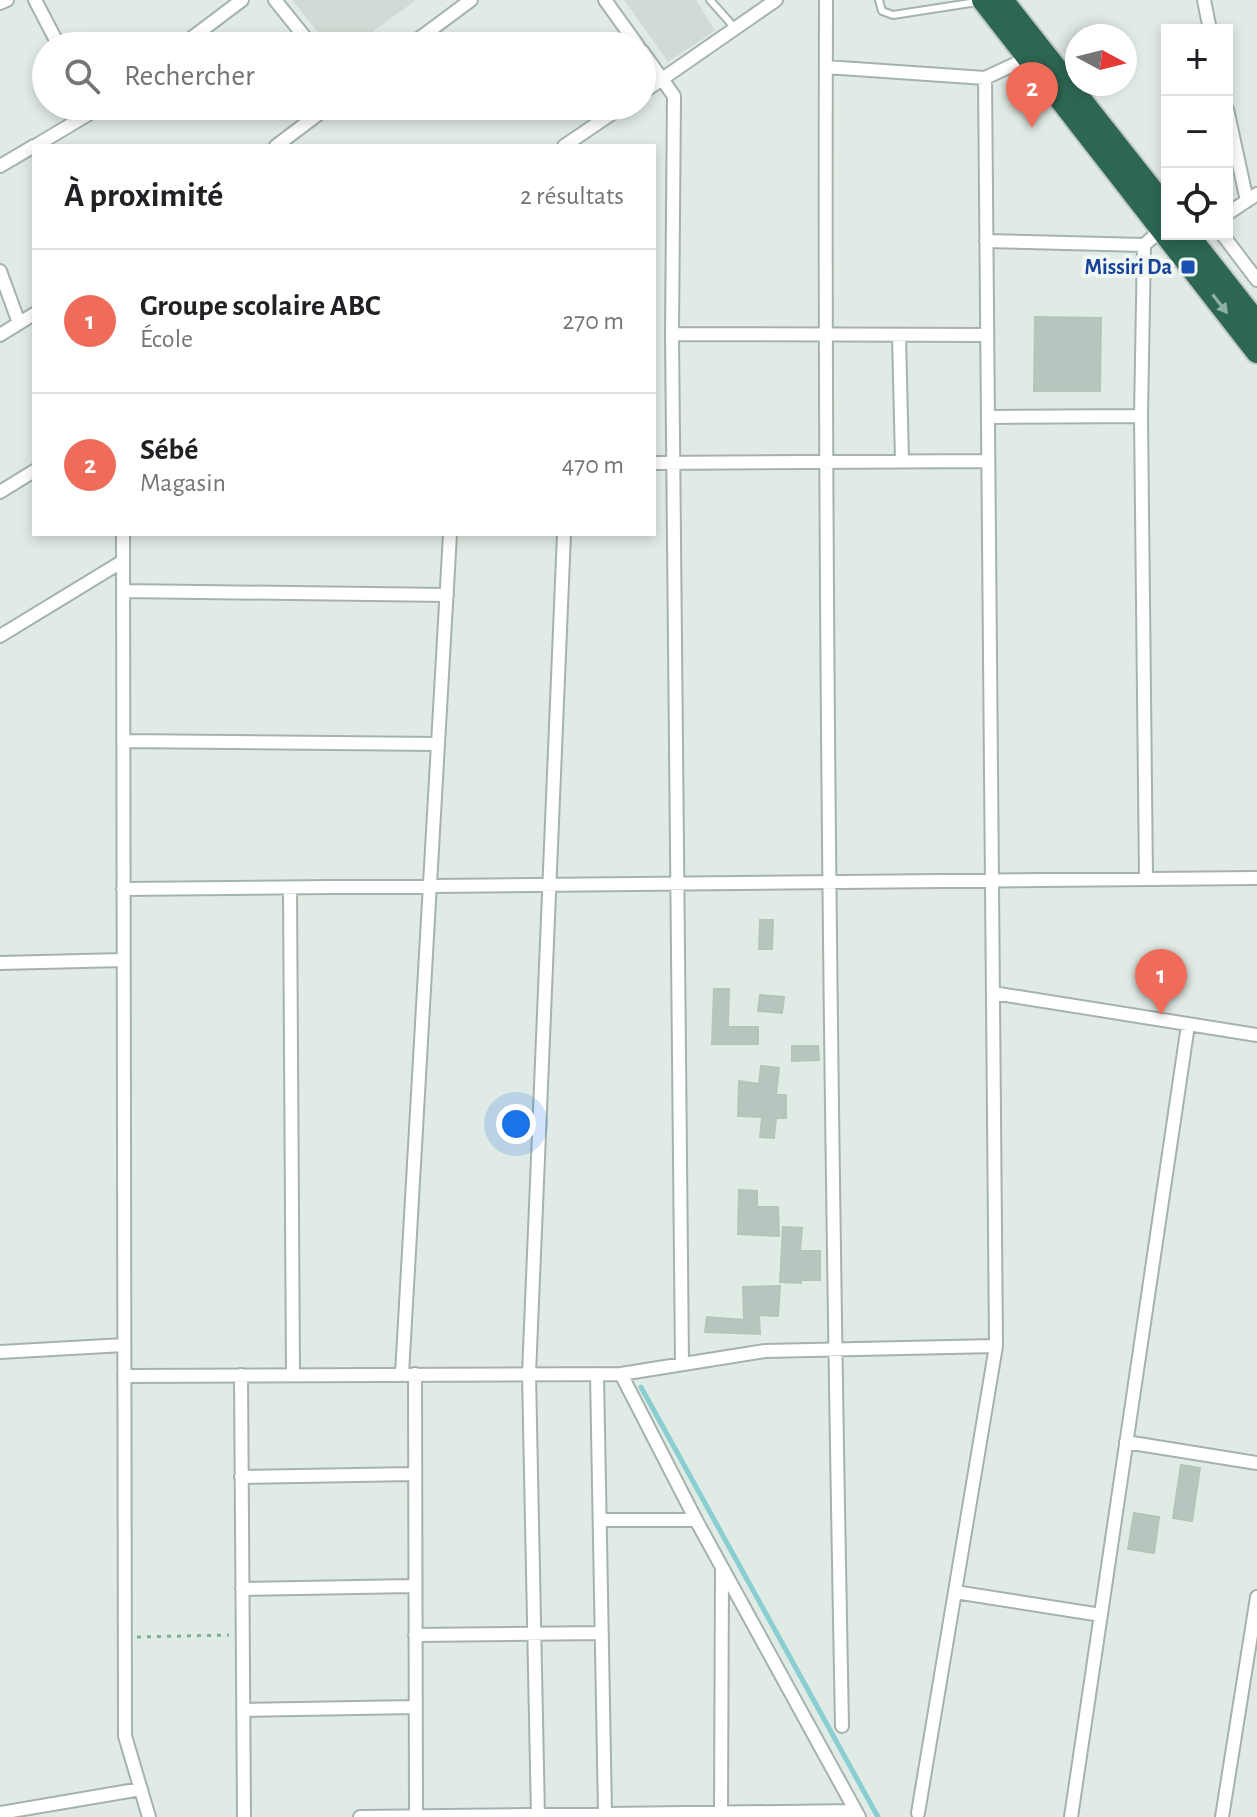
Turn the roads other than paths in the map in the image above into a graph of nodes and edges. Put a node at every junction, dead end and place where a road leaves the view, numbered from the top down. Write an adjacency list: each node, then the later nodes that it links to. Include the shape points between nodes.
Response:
1 (7, 0): 13 (street)
2 (35, 0): 16 (street)
3 (242, 0): 17 (street)
4 (275, 0): 18 (street)
5 (471, 0): 19 (street)
6 (605, 0): 20 (street)
7 (710, 0): 15 (lane)
8 (826, 0): 22 (street)
9 (879, 0): 12 (lane, via 882,11 893,15)
10 (1204, 0): 14 (street)
11 (769, 2): 15 (street)
12 (1000, 2): 21 (highway); 40 (highway)
13 (0, 3)
14 (1209, 24)
15 (735, 29): 25 (street)
16 (52, 32)
17 (200, 32)
18 (301, 32)
19 (428, 32)
20 (628, 32)
21 (1028, 58): 24 (street); 41 (highway)
22 (826, 67): 24 (street); 54 (street)
23 (656, 71): 25 (street)
24 (985, 78): 46 (street)
25 (662, 79): 26 (street); 53 (street, via 674,96)
26 (656, 83)
27 (76, 120): 32 (street)
28 (310, 120): 33 (street)
29 (603, 120): 31 (street)
30 (1233, 130): 38 (street)
31 (585, 132): 34 (street); 35 (street)
32 (37, 144)
33 (279, 144)
34 (567, 144)
35 (585, 144)
36 (32, 147): 37 (street)
37 (0, 166)
38 (1252, 198): 39 (street)
39 (1233, 210)
40 (1161, 214)
41 (1161, 214)
42 (1161, 224): 47 (street)
43 (1180, 240): 58 (highway, one-way to 58)
44 (1194, 240): 52 (highway)
45 (1227, 240): 49 (street)
46 (986, 241): 47 (street); 57 (street)
47 (1144, 245): 59 (street)
48 (0, 271): 51 (street)
49 (1257, 280)
50 (32, 315): 51 (street)
51 (19, 323): 55 (street)
52 (1257, 323)
53 (672, 334): 54 (street); 65 (street)
54 (825, 334): 56 (street); 63 (street)
55 (0, 335)
56 (899, 335): 57 (street); 61 (street)
57 (987, 335): 60 (street)
58 (1257, 352)
59 (1141, 416): 60 (street); 78 (street)
60 (988, 417): 62 (street)
61 (902, 461): 62 (street); 63 (street)
62 (988, 461): 79 (street)
63 (826, 462): 65 (street); 80 (street)
64 (656, 463): 65 (street)
65 (673, 463): 81 (street)
66 (32, 472): 67 (street)
67 (0, 492)
68 (123, 536): 71 (street)
69 (450, 536): 73 (street)
70 (564, 536): 82 (street)
71 (123, 561): 72 (street); 74 (street)
72 (123, 591): 73 (street); 75 (street)
73 (447, 595): 76 (street)
74 (0, 636)
75 (123, 741): 76 (street); 85 (street)
76 (438, 744): 83 (street)
77 (1257, 878): 78 (street)
78 (1146, 879): 79 (street)
79 (992, 881): 80 (street); 88 (street)
80 (830, 882): 81 (street); 93 (street)
81 (677, 884): 82 (street); 95 (street)
82 (549, 885): 83 (street); 97 (street)
83 (430, 887): 84 (street); 96 (street)
84 (290, 888): 85 (street); 101 (street)
85 (123, 889): 86 (street)
86 (123, 960): 87 (street); 91 (street)
87 (0, 963)
88 (993, 993): 89 (street); 92 (street)
89 (1188, 1025): 90 (street); 103 (street)
90 (1257, 1035)
91 (124, 1345): 94 (street); 102 (street)
92 (996, 1346): 93 (street); 112 (street)
93 (835, 1348): 95 (street, via 765,1351); 120 (street)
94 (0, 1352)
95 (682, 1364): 99 (street)
96 (409, 1374): 97 (street); 101 (street); 105 (street)
97 (529, 1374): 98 (street); 116 (street)
98 (597, 1374): 99 (street); 107 (street)
99 (621, 1374): 108 (street)
100 (241, 1375): 101 (street); 102 (street); 106 (street)
101 (293, 1375)
102 (124, 1376): 121 (street, via 125,1736)
103 (1126, 1442): 104 (street); 114 (street)
104 (1257, 1463)
105 (415, 1474): 106 (street); 110 (street)
106 (241, 1477): 111 (street)
107 (600, 1520): 108 (street); 115 (street)
108 (696, 1520): 109 (street)
109 (722, 1567): 123 (street); 127 (street)
110 (415, 1586): 111 (street); 117 (street)
111 (242, 1589): 119 (street)
112 (955, 1592): 114 (street); 124 (street)
113 (1257, 1597): 135 (street)
114 (1101, 1615): 134 (street)
115 (602, 1633): 116 (street); 125 (street)
116 (534, 1634): 117 (street); 129 (street)
117 (415, 1635): 118 (street)
118 (415, 1707): 119 (street); 133 (street)
119 (243, 1710): 131 (street)
120 (842, 1726)
121 (141, 1789): 122 (street); 130 (street)
122 (0, 1813)
123 (721, 1813): 126 (street); 128 (street)
124 (918, 1813)
125 (605, 1814): 128 (street); 129 (street)
126 (823, 1814): 127 (street)
127 (857, 1814)
128 (706, 1815)
129 (538, 1816): 133 (street)
130 (149, 1817)
131 (244, 1817)
132 (360, 1817): 133 (street)
133 (416, 1817)
134 (1071, 1817)
135 (1222, 1817)

